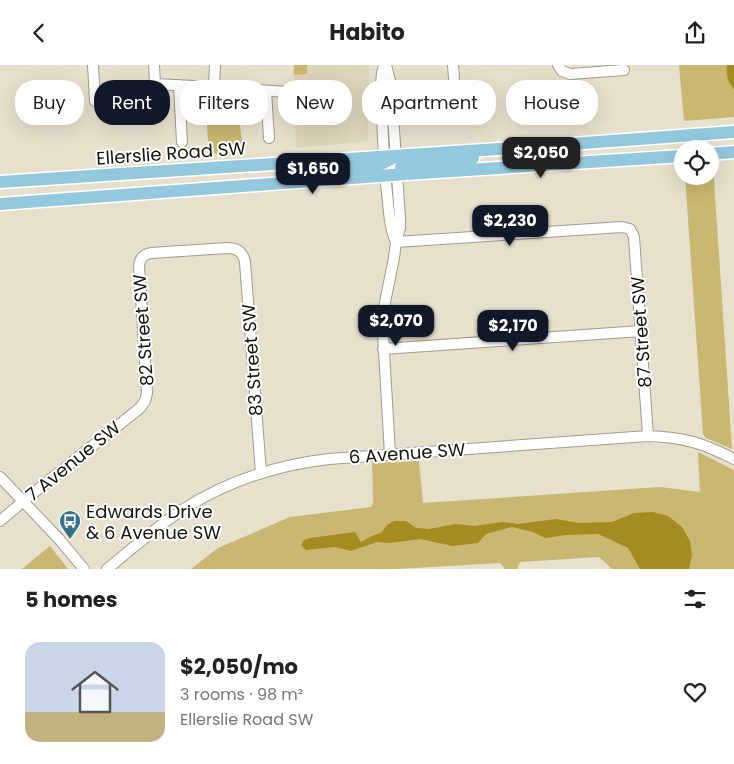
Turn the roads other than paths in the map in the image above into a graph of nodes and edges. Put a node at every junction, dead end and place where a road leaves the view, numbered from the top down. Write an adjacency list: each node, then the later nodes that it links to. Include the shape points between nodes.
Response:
1 (93, 65): 10 (street)
2 (154, 65): 11 (street, via 155,84)
3 (215, 65): 9 (street)
4 (385, 65): 19 (street, via 391,85)
5 (453, 65): 8 (street)
6 (560, 68): 7 (street, via 570,74)
7 (624, 70)
8 (454, 78)
9 (214, 80)
10 (94, 83)
11 (179, 85): 15 (street)
12 (268, 122): 14 (street)
13 (734, 132): 19 (main road, via 544,146 509,154)
14 (269, 138)
15 (182, 142)
16 (734, 152): 17 (main road)
17 (719, 153)
18 (674, 156): 19 (main road, Ellerslie Road SW)
19 (390, 165): 20 (main road, Ellerslie Road SW); 21 (main road, via 289,175 239,187); 22 (street, via 400,219)
20 (0, 182)
21 (0, 204)
22 (396, 242): 24 (street, 87 Street SW, via 630,229 634,237); 25 (street, via 382,317)
23 (238, 251): 26 (street, 82 Street SW, via 227,248 151,253 141,258); 30 (street, 83 Street SW, via 245,262)
24 (640, 331): 25 (street); 27 (street, 87 Street SW)
25 (384, 349): 28 (street)
26 (145, 401): 32 (street, 7 Avenue SW)
27 (648, 436): 28 (street, 6 Avenue SW); 29 (street, 6 Avenue SW, via 691,441)
28 (390, 454): 30 (street, 6 Avenue SW, via 315,460)
29 (734, 459)
30 (261, 473): 35 (street, 6 Avenue SW, via 224,487 183,510)
31 (0, 477): 32 (street)
32 (23, 501): 33 (street, 7 Avenue SW); 34 (street)
33 (0, 521)
34 (84, 569)
35 (107, 569)

